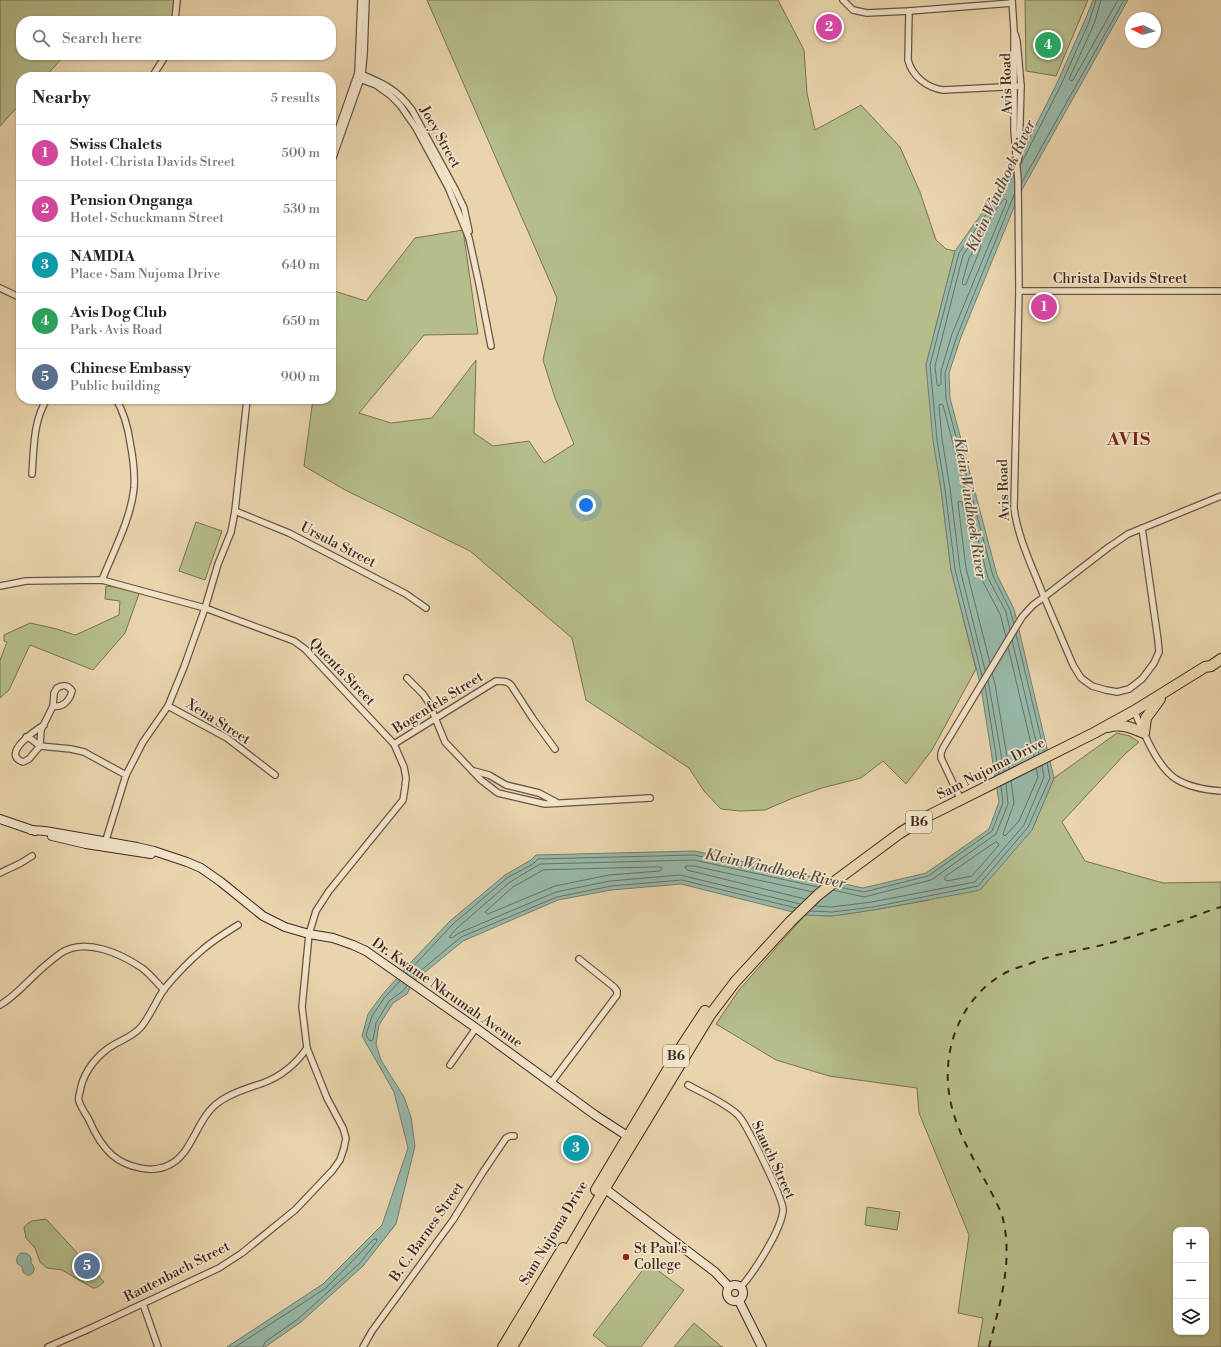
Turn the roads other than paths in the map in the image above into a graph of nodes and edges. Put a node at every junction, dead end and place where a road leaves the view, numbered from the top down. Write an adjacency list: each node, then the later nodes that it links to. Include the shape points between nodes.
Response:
1 (177, 0): 7 (street)
2 (361, 0): 11 (street)
3 (366, 0): 11 (street, via 364,54)
4 (843, 0): 6 (street, via 853,10 867,13)
5 (1012, 2): 6 (street); 8 (street, Avis Road)
6 (909, 11): 12 (street, via 908,60 910,68 920,80 943,90)
7 (175, 16)
8 (1014, 30): 12 (street, Avis Road); 13 (street, Avis Road)
9 (163, 60): 10 (street)
10 (155, 72)
11 (359, 76): 14 (street); 15 (street); 21 (street, Joey Street, via 394,90 405,100 455,189 464,208)
12 (1013, 86): 13 (street); 16 (street, Avis Road)
13 (1021, 86): 16 (street, Avis Road)
14 (336, 137)
15 (336, 147)
16 (1017, 163): 18 (street, Avis Road)
17 (0, 288): 20 (street)
18 (1019, 291): 19 (street, Christa Davids Street); 31 (street, Avis Road, via 1014,508 1019,532)
19 (1221, 291)
20 (16, 296)
21 (491, 346)
22 (44, 404): 25 (street, via 36,425)
23 (118, 404): 29 (street, via 127,424 133,455 134,488 127,516)
24 (246, 404): 27 (street)
25 (32, 474)
26 (1221, 496): 28 (street)
27 (235, 511): 32 (street, via 231,532); 33 (street, Ursula Street, via 289,533 406,594)
28 (1142, 528): 31 (street, via 1109,547); 31 (street, Avis Road, via 1159,652 1142,679 1129,689 1117,692 1106,690 1092,686 1081,678)
29 (102, 580): 30 (street, Quenta Street, via 26,581); 32 (street, Quenta Street)
30 (0, 586)
31 (1044, 597): 54 (street, via 1022,617 943,748 941,758)
32 (205, 608): 38 (street); 45 (street, Quenta Street, via 294,641 305,649)
33 (426, 608)
34 (1221, 654): 36 (highway, Sam Nujoma Drive / B6, via 1211,666 1204,667)
35 (407, 678): 40 (street, via 423,694)
36 (1166, 692): 39 (highway, Sam Nujoma Drive / B6); 43 (highway, via 1148,714)
37 (53, 706): 41 (street)
38 (168, 706): 49 (street, via 143,742); 50 (street, Xena Street, via 227,738)
39 (1134, 711): 42 (highway, Sam Nujoma Drive / B6); 43 (street)
40 (435, 719): 45 (street, Bogenfels Street); 47 (street, Bogenfels Street, via 496,681 508,682); 48 (street, via 445,742)
41 (44, 725): 44 (street); 46 (street, via 40,735)
42 (1094, 733): 43 (highway, via 1110,726 1121,725); 54 (highway, Sam Nujoma Drive / B6)
43 (1144, 733): 52 (street, via 1154,753 1176,778 1191,785)
44 (26, 737): 46 (street); 46 (street, via 16,752 19,760 23,762 29,759)
45 (394, 744): 62 (street, Quenta Street, via 405,773 403,800 329,891 316,911)
46 (40, 746): 49 (street, via 84,752)
47 (555, 749)
48 (474, 772): 51 (street, via 489,775 506,785); 55 (street, via 498,793)
49 (126, 775): 58 (street)
50 (274, 775)
51 (532, 790): 55 (street, via 535,792); 56 (street)
52 (1221, 791)
53 (650, 798): 56 (street)
54 (961, 800): 72 (highway, Sam Nujoma Drive / B6, via 900,833 852,868 818,895 771,942 743,965 705,1012 682,1046)
55 (530, 801): 56 (street, via 545,804)
56 (556, 802)
57 (0, 819): 58 (street, Dr. Kwame Nkrumah Avenue, via 64,840)
58 (105, 844): 62 (street, Dr. Kwame Nkrumah Avenue, via 171,856 201,868 263,916 285,927)
59 (32, 856): 60 (street)
60 (0, 873)
61 (238, 925): 64 (street, via 201,951)
62 (309, 934): 66 (street, Dr. Kwame Nkrumah Avenue, via 353,944); 67 (street, Rautenbach Street, via 302,1007)
63 (579, 959): 69 (street, via 614,987 617,995)
64 (164, 990): 65 (street, via 143,969 123,957 83,947 62,953); 67 (street, via 140,1029 106,1050 90,1066 81,1082 79,1100 93,1130 99,1141 120,1161 154,1169 170,1165 178,1159 214,1105 278,1076 291,1067)
65 (0, 1005)
66 (476, 1028): 68 (street); 69 (street, Dr. Kwame Nkrumah Avenue)
67 (307, 1048): 77 (street, Rautenbach Street, via 326,1098 346,1138 340,1160 295,1210 242,1253 219,1268)
68 (450, 1065)
69 (551, 1083): 72 (street, Dr. Kwame Nkrumah Avenue)
70 (688, 1086): 75 (street, Stauch Street, via 723,1104 739,1116 779,1193 784,1208 773,1236)
71 (514, 1136): 80 (street, B. C. Barnes Street, via 506,1138 453,1220)
72 (631, 1138): 73 (highway, Sam Nujoma Drive / B6)
73 (602, 1186): 74 (street, via 715,1272); 81 (highway, Sam Nujoma Drive / B6); 82 (highway, Sam Nujoma Drive / B6)
74 (729, 1287): 75 (street); 76 (street, via 728,1298)
75 (741, 1287): 76 (street, via 744,1294)
76 (739, 1301): 83 (street)
77 (143, 1304): 78 (street, Rautenbach Street); 79 (street)
78 (48, 1347)
79 (158, 1347)
80 (363, 1347)
81 (503, 1347)
82 (512, 1347)
83 (762, 1347)

